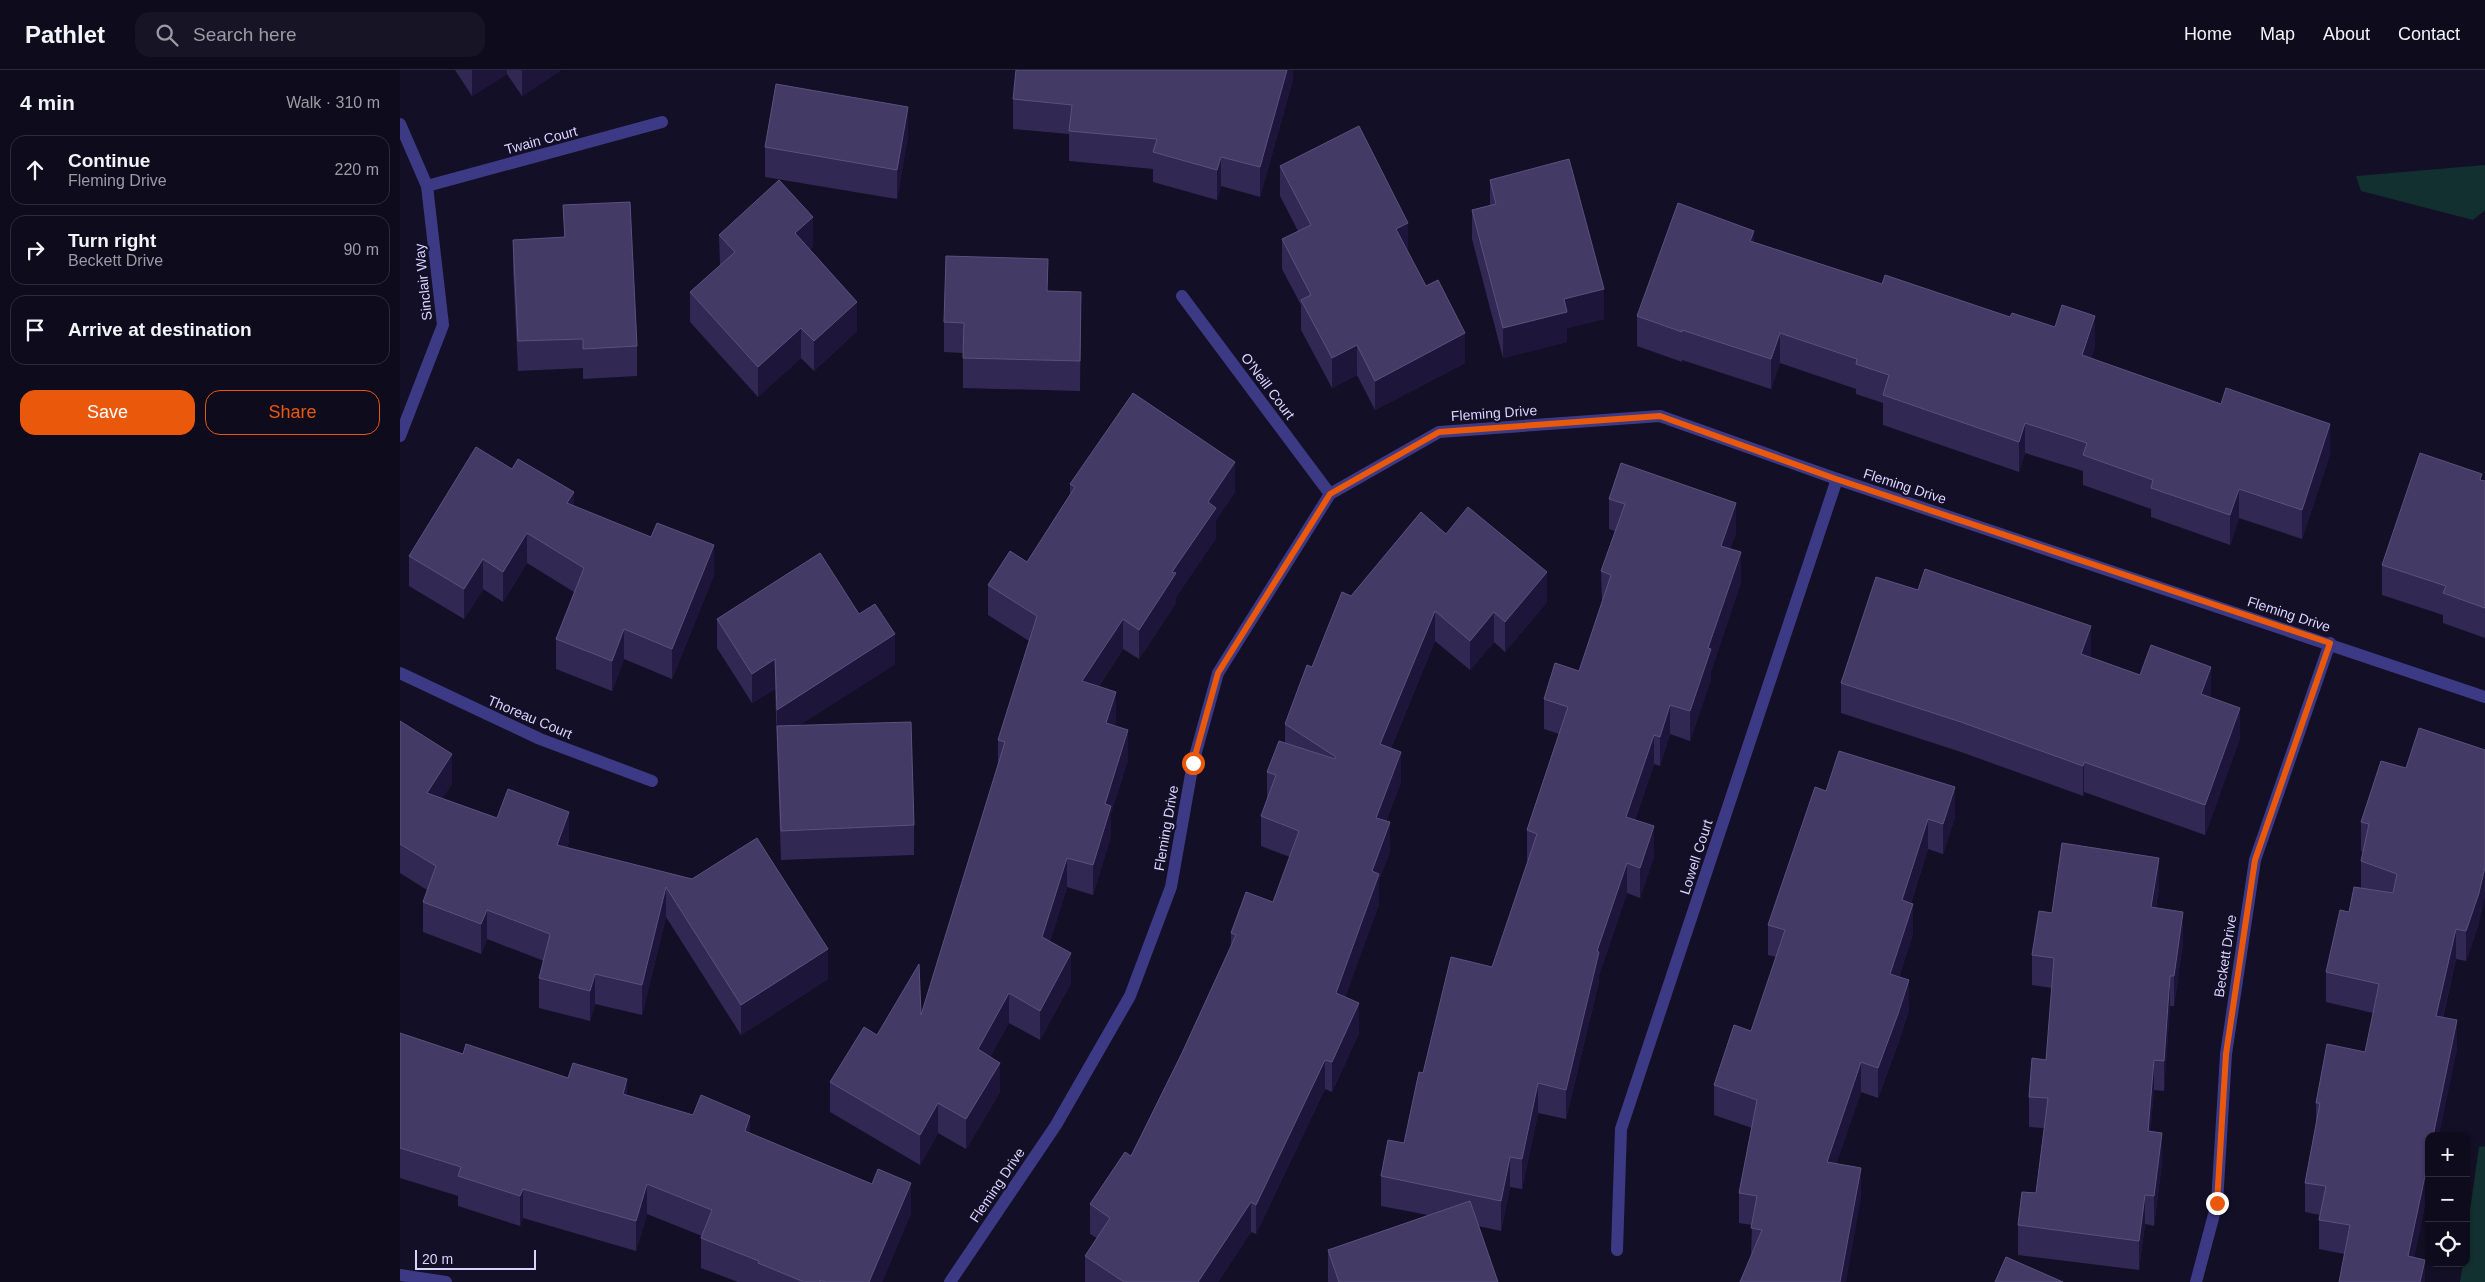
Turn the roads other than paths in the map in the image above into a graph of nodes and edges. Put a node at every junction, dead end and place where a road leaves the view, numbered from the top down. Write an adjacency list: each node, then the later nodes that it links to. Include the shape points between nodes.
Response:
1 (662, 122): 3 (street, Twain Court)
2 (400, 124): 3 (street, Sinclair Way)
3 (427, 186): 5 (street, Sinclair Way, via 443,325)
4 (1182, 296): 7 (street, O'Neill Court)
5 (400, 436)
6 (1836, 479): 7 (street, Fleming Drive, via 1660,416 1439,432); 8 (street, Fleming Drive); 12 (street, Lowell Court, via 1621,1129)
7 (1330, 494): 15 (street, Fleming Drive, via 1218,673 1193,763 1171,887 1130,996 1056,1125)
8 (2330, 643): 10 (street, Fleming Drive); 16 (street, Beckett Drive, via 2255,860 2226,1054 2217,1203)
9 (400, 673): 11 (street, Thoreau Court, via 540,739)
10 (2485, 697)
11 (652, 781)
12 (1616, 1250)
13 (400, 1275): 14 (street)
14 (446, 1282)
15 (950, 1282)
16 (2196, 1282)

